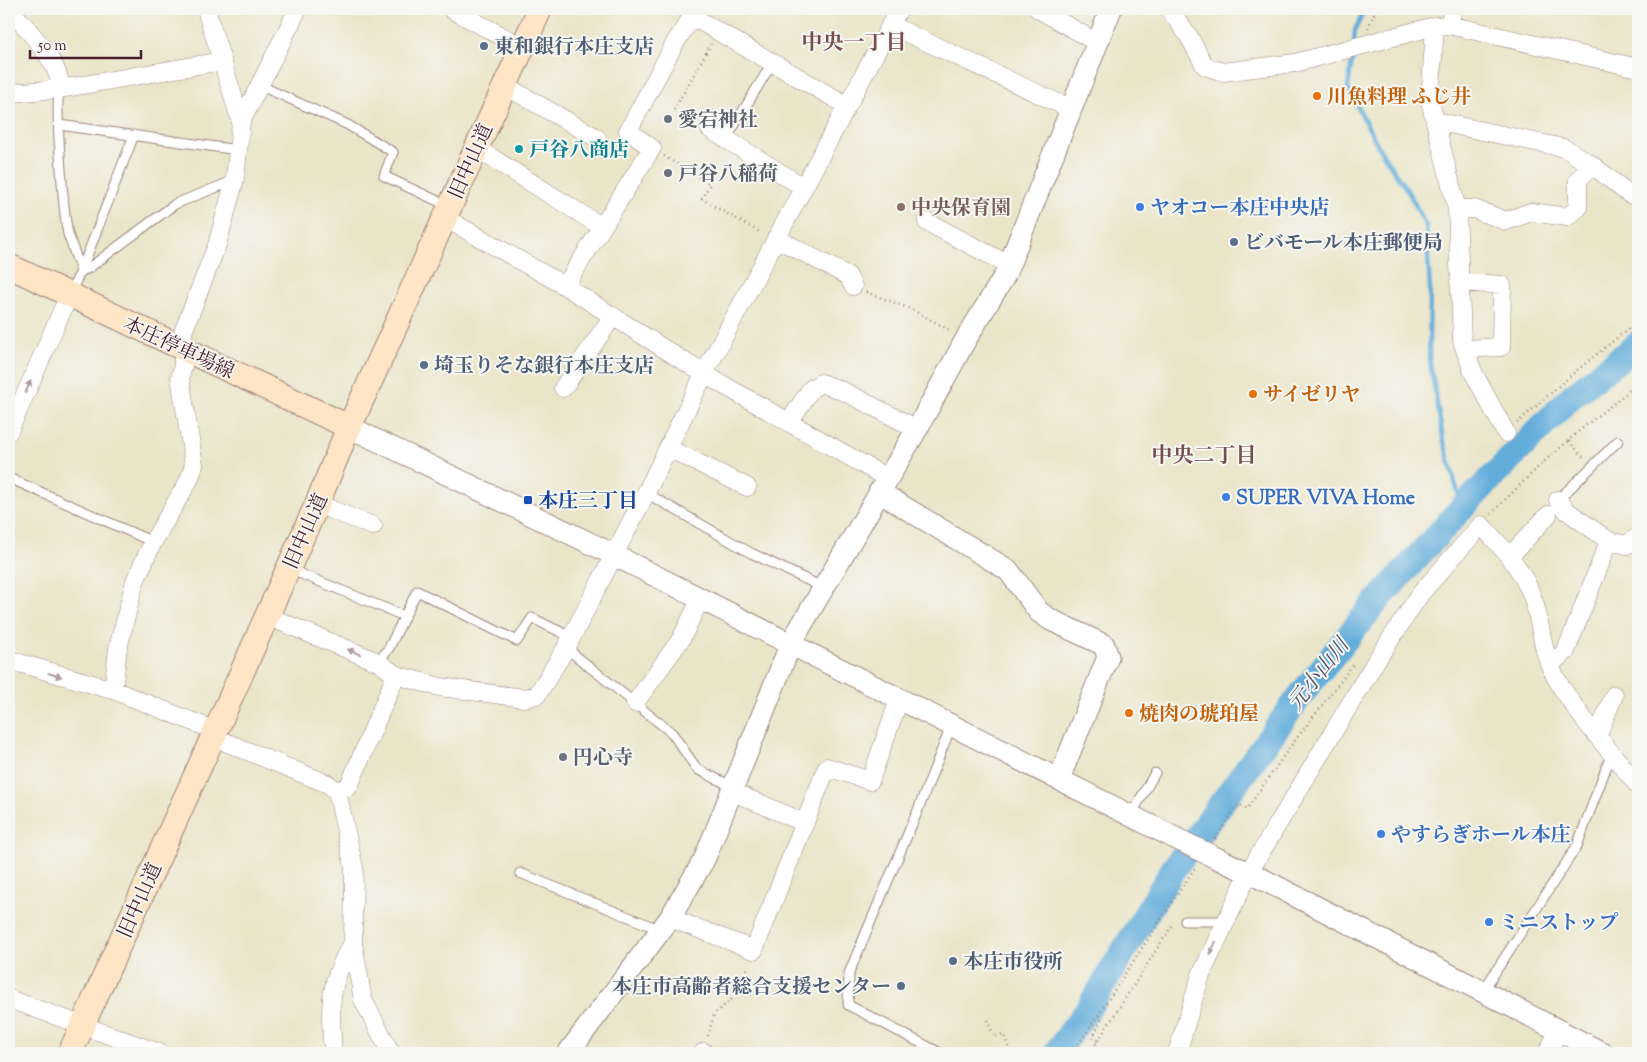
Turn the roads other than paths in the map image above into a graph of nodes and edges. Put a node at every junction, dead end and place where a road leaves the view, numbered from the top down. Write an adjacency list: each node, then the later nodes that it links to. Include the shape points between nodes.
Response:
1 (10, 9): 19 (street, via 53,64 61,82)
2 (206, 9): 14 (street)
3 (298, 9): 17 (street)
4 (451, 9): 13 (street)
5 (540, 9): 13 (main road, 旧中山道)
6 (1038, 9): 12 (street)
7 (1111, 9): 12 (street)
8 (1169, 9): 11 (street, via 1206,66 1223,72 1295,63)
9 (690, 12): 15 (street); 39 (street, via 628,131 652,148)
10 (895, 13): 21 (street); 22 (street)
11 (1446, 20): 16 (street); 23 (street, via 1430,101)
12 (1096, 42): 22 (street)
13 (522, 47): 18 (main road, 旧中山道)
14 (222, 61): 19 (street); 24 (street)
15 (772, 63): 21 (street); 29 (lane)
16 (1638, 68)
17 (261, 86): 24 (street); 37 (lane, via 348,125 393,152 384,176 440,202)
18 (504, 86): 28 (street); 30 (main road, 旧中山道)
19 (60, 89): 20 (street); 25 (lane)
20 (9, 93)
21 (846, 105): 34 (street)
22 (1071, 109): 41 (street)
23 (1435, 121): 32 (street, via 1564,148); 36 (street)
24 (242, 122): 31 (street)
25 (59, 125): 27 (lane); 43 (lane, via 68,233)
26 (710, 129): 29 (street)
27 (134, 135): 31 (lane); 43 (lane)
28 (597, 138)
29 (726, 139): 34 (street)
30 (476, 148): 37 (main road, 旧中山道); 39 (street)
31 (238, 150): 33 (street)
32 (1592, 165): 35 (street, via 1614,184); 36 (street, via 1578,180 1578,208 1567,217 1531,212 1506,221 1474,209)
33 (236, 180): 43 (lane, via 175,204 89,268); 49 (street, via 217,245 183,332)
34 (804, 187): 40 (street)
35 (1638, 197)
36 (1457, 210): 44 (street)
37 (447, 212): 45 (street, via 452,222); 54 (main road, 旧中山道)
38 (927, 222): 41 (street)
39 (602, 227): 45 (street)
40 (776, 238): 46 (street, via 848,276); 51 (street)
41 (1009, 265): 55 (street)
42 (9, 266): 47 (main road, 本庄停車場線)
43 (80, 271): 47 (lane)
44 (1459, 282): 50 (street); 50 (street, via 1502,285 1501,347)
45 (566, 286): 48 (street)
46 (853, 286)
47 (69, 295): 49 (main road, 本庄停車場線); 56 (street, one-way to 47)
48 (613, 316): 51 (street); 52 (street)
49 (182, 348): 54 (main road, 本庄停車場線); 70 (street, via 180,377 194,465 189,480)
50 (1465, 349): 57 (street, via 1473,372)
51 (704, 374): 53 (street); 59 (street)
52 (563, 388)
53 (789, 422): 55 (street, via 811,388 821,383); 61 (street)
54 (349, 427): 65 (main road, 旧中山道); 71 (street)
55 (917, 429): 61 (street)
56 (9, 432)
57 (1506, 432)
58 (1618, 441): 64 (lane)
59 (668, 448): 62 (street); 63 (street)
60 (9, 478): 70 (lane)
61 (883, 485): 74 (street); 93 (street, via 1008,570 1039,612 1104,645 1108,657)
62 (747, 487)
63 (646, 493): 71 (street); 74 (lane, via 751,553)
64 (1558, 500): 69 (street, via 1567,511)
65 (317, 504): 67 (street); 73 (main road, 旧中山道)
66 (1548, 516): 72 (street)
67 (373, 526)
68 (1638, 536): 69 (street, via 1627,545)
69 (1609, 541): 82 (street, via 1566,651)
70 (152, 542): 84 (street, via 135,581 118,648)
71 (613, 554): 75 (street); 78 (street)
72 (1510, 556): 82 (street, via 1533,598); 99 (street, via 1481,525 1421,593 1376,661)
73 (288, 568): 76 (main road, 旧中山道); 77 (lane)
74 (822, 587): 79 (street)
75 (701, 598): 79 (street); 87 (street, via 681,639)
76 (268, 616): 81 (street, one-way to 76); 89 (main road, 旧中山道)
77 (404, 616): 78 (lane, via 417,591 518,641 532,618); 81 (lane, via 389,648)
78 (568, 643): 83 (street, via 537,695 524,698 440,687); 87 (lane)
79 (791, 643): 86 (street); 96 (street)
80 (9, 660): 84 (street, one-way to 84)
81 (378, 662): 83 (street)
82 (1550, 665): 90 (street, via 1567,695)
83 (396, 675): 95 (street, via 349,786)
84 (113, 690): 89 (street)
85 (1614, 695): 90 (street)
86 (900, 697): 88 (street); 98 (street, via 870,781 826,766)
87 (635, 703): 96 (lane, via 672,733 697,769 727,784)
88 (952, 723): 93 (street); 114 (lane, via 849,972 848,1006)
89 (215, 734): 95 (street, via 328,784); 107 (main road, 旧中山道)
90 (1598, 734): 91 (street)
91 (1614, 754): 94 (street); 105 (lane, via 1577,846)
92 (1155, 773): 97 (lane)
93 (1059, 779): 97 (street)
94 (1638, 786)
95 (337, 791): 104 (street, via 354,868)
96 (733, 792): 98 (street); 102 (street, via 705,858)
97 (1130, 815): 99 (street, bridge)
98 (805, 823): 102 (street, via 754,950)
99 (1249, 872): 103 (street); 105 (street)
100 (520, 873): 102 (lane)
101 (1185, 922): 103 (lane, via 1217,921)
102 (666, 924): 113 (street)
103 (1225, 924): 115 (street, one-way to 115, via 1202,975)
104 (353, 943): 111 (street, via 339,965 330,1006); 112 (street, via 363,1000)
105 (1482, 992): 108 (street)
106 (9, 999): 107 (street)
107 (82, 1026): 109 (main road, 旧中山道); 110 (street)
108 (1559, 1031): 116 (street); 117 (street)
109 (70, 1053)
110 (159, 1053)
111 (333, 1053)
112 (391, 1053)
113 (568, 1053)
114 (940, 1053)
115 (1177, 1053)
116 (1548, 1053)
117 (1603, 1053)

